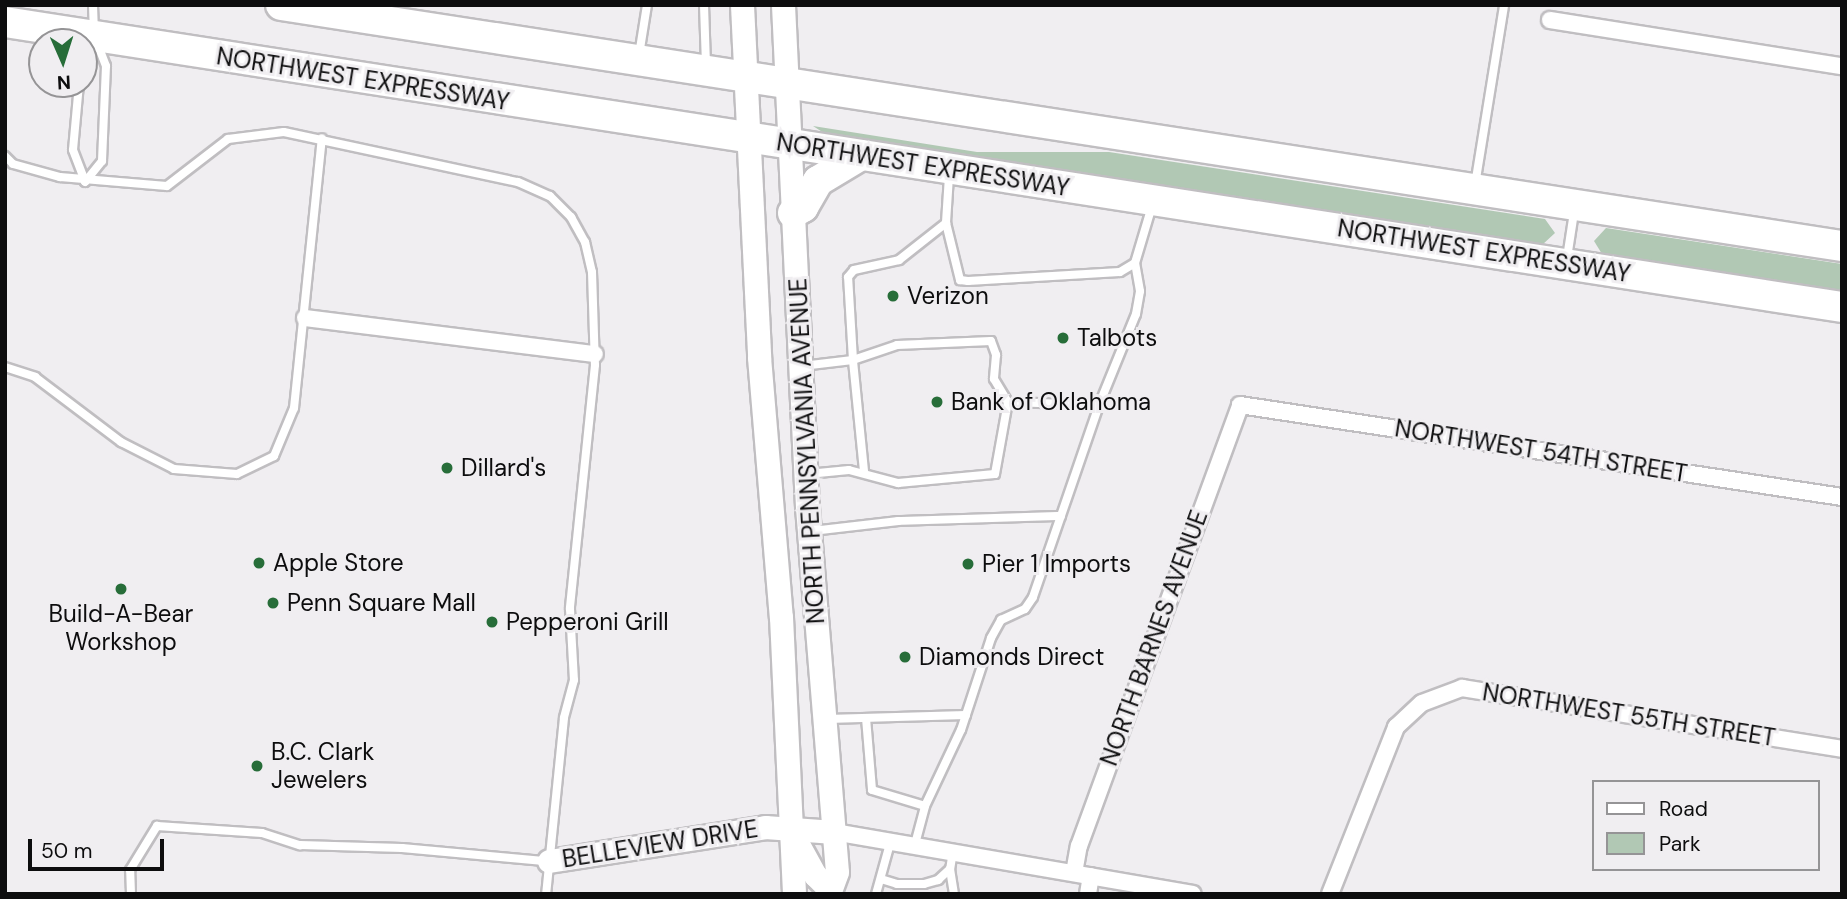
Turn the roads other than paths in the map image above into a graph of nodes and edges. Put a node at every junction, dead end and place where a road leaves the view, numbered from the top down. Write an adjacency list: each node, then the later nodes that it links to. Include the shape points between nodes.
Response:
1 (93, 5): 10 (lane)
2 (281, 5): 14 (highway)
3 (647, 5): 14 (lane)
4 (704, 5): 16 (lane)
5 (742, 5): 17 (main road, NORTH PENNSYLVANIA AVENUE)
6 (783, 5): 18 (main road, NORTH PENNSYLVANIA AVENUE)
7 (1504, 5): 27 (lane)
8 (1550, 20): 15 (street)
9 (5, 22): 11 (highway, NORTHWEST EXPRESSWAY)
10 (91, 28)
11 (28, 29)
12 (98, 48): 21 (highway, NORTHWEST EXPRESSWAY)
13 (98, 57): 26 (lane, via 106,66 102,161)
14 (638, 62): 16 (highway)
15 (1842, 66)
16 (706, 72): 17 (highway)
17 (746, 78): 18 (highway); 21 (main road, NORTH PENNSYLVANIA AVENUE)
18 (787, 85): 22 (main road, NORTH PENNSYLVANIA AVENUE); 27 (highway)
19 (78, 98): 26 (lane, via 74,150)
20 (322, 138): 26 (lane, via 284,132 228,139 167,186); 36 (lane); 37 (lane, via 494,176 550,196 571,217 589,255)
21 (750, 139): 22 (highway, NORTHWEST EXPRESSWAY); 54 (main road, NORTH PENNSYLVANIA AVENUE, via 759,357 781,617)
22 (790, 144): 23 (highway, NORTHWEST EXPRESSWAY); 30 (main road, NORTH PENNSYLVANIA AVENUE)
23 (860, 155): 25 (highway, NORTHWEST EXPRESSWAY); 30 (highway, via 818,181 803,207)
24 (5, 156): 26 (lane, via 13,164)
25 (950, 169): 28 (highway, NORTHWEST EXPRESSWAY); 31 (lane)
26 (85, 181)
27 (1474, 190): 29 (highway)
28 (1153, 201): 33 (lane); 34 (highway, NORTHWEST EXPRESSWAY)
29 (1575, 205): 32 (highway); 34 (lane)
30 (793, 213): 39 (main road, NORTH PENNSYLVANIA AVENUE)
31 (946, 223): 33 (lane, via 960,280 1120,272); 38 (lane, via 899,260 854,270 848,276)
32 (1842, 246)
33 (1135, 263): 42 (lane, via 1140,291)
34 (1567, 264): 35 (highway, NORTHWEST EXPRESSWAY)
35 (1842, 306)
36 (304, 318): 37 (street); 40 (lane, via 289,420 274,456 237,474 201,474 155,461 121,442 34,377)
37 (596, 354): 59 (lane, via 570,608 574,680 564,718)
38 (853, 360): 39 (lane); 41 (lane, via 897,345 991,341 996,355 994,379); 44 (lane)
39 (801, 366): 45 (main road, NORTH PENNSYLVANIA AVENUE)
40 (5, 367)
41 (1008, 402): 42 (lane); 44 (lane, via 995,474 898,483)
42 (1099, 405): 47 (lane)
43 (1240, 405): 46 (street, NORTHWEST 54TH STREET); 61 (street, NORTH BARNES AVENUE, via 1079,846)
44 (864, 471): 45 (lane)
45 (805, 475): 48 (main road, NORTH PENNSYLVANIA AVENUE)
46 (1842, 497)
47 (1061, 516): 48 (lane, via 898,522); 49 (lane, via 1033,597 1025,609 1001,620 991,638)
48 (809, 531): 51 (main road, NORTH PENNSYLVANIA AVENUE)
49 (966, 715): 50 (lane); 53 (lane)
50 (866, 718): 51 (lane); 53 (lane, via 872,790)
51 (827, 719): 55 (main road, NORTH PENNSYLVANIA AVENUE)
52 (1842, 749): 72 (street, NORTHWEST 55TH STREET, via 1462,688 1422,703 1396,727)
53 (925, 806): 57 (lane)
54 (789, 829): 55 (main road, BELLEVIEW DRIVE); 59 (main road, BELLEVIEW DRIVE, via 765,827); 64 (main road); 67 (main road, NORTH PENNSYLVANIA AVENUE)
55 (834, 832): 56 (street, BELLEVIEW DRIVE); 64 (main road, NORTH PENNSYLVANIA AVENUE, via 837,872)
56 (891, 840): 57 (street, BELLEVIEW DRIVE); 63 (lane)
57 (915, 844): 58 (street, BELLEVIEW DRIVE)
58 (953, 851): 60 (lane); 61 (street, BELLEVIEW DRIVE)
59 (549, 861): 65 (lane, BELLEVIEW DRIVE, via 402,848 300,845 261,833 157,826 130,870); 66 (lane)
60 (950, 869): 63 (lane, via 924,884); 69 (lane)
61 (1074, 873): 62 (street, BELLEVIEW DRIVE)
62 (1091, 876): 70 (street); 71 (street, BELLEVIEW DRIVE)
63 (881, 879): 68 (lane)
64 (829, 891)
65 (131, 894)
66 (546, 894)
67 (793, 894)
68 (876, 894)
69 (954, 894)
70 (1088, 894)
71 (1193, 894)
72 (1331, 894)

